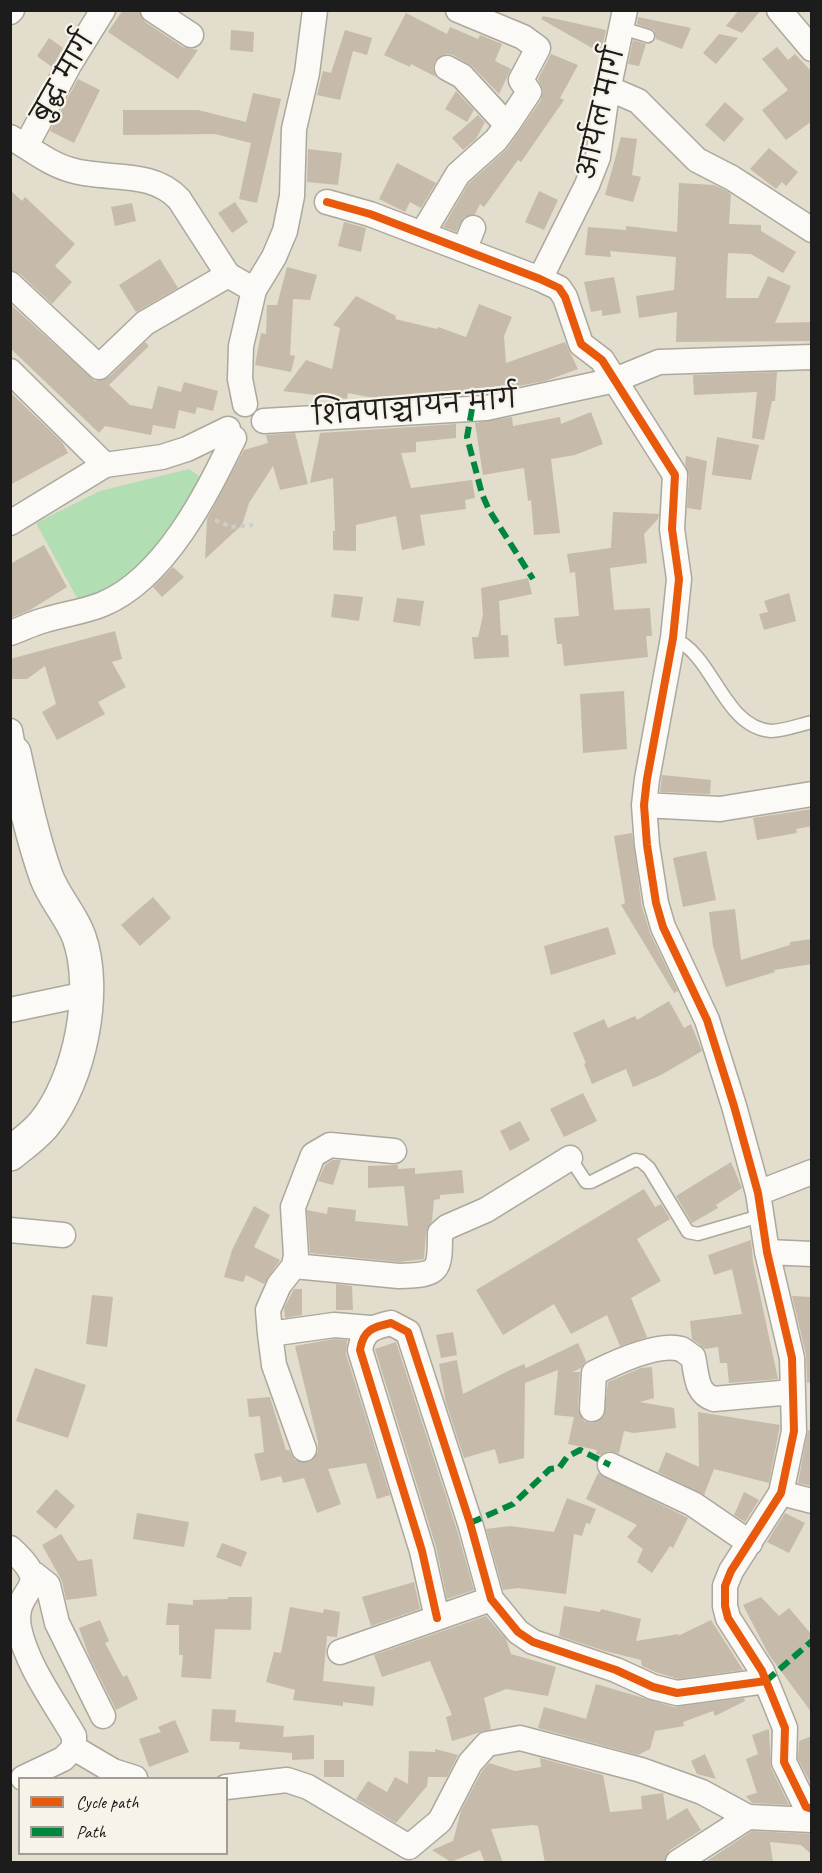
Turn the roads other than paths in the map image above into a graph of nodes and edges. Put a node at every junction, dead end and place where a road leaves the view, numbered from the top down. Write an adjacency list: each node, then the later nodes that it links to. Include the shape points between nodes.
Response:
1 (103, 10): 13 (street, बुद्ध मार्ग)
2 (153, 10): 7 (street)
3 (315, 10): 20 (street, via 307,73 294,129 292,196 285,231)
4 (458, 10): 12 (street, via 523,37 538,48 521,80 529,92)
5 (779, 10): 9 (street)
6 (624, 19): 8 (lane); 11 (street, आर्यल मार्ग)
7 (191, 35)
8 (648, 36)
9 (812, 49)
10 (454, 78): 12 (street)
11 (610, 89): 15 (street, via 638,101 698,160); 18 (street, आर्यल मार्ग, via 598,157)
12 (507, 125): 16 (street, via 458,174)
13 (18, 141): 17 (street, via 70,170 143,180 170,189)
14 (327, 202): 16 (street)
15 (812, 230)
16 (422, 234): 18 (street, via 469,239)
17 (228, 275): 19 (street, via 146,323 99,367); 20 (street)
18 (540, 279): 23 (street, via 559,288 581,344 602,360)
19 (10, 284)
20 (254, 290): 24 (street, via 241,346 240,379)
21 (812, 357): 23 (street, शिवपाञ्चायन मार्ग, via 659,362)
22 (10, 371): 27 (street)
23 (615, 380): 25 (street, शिवपाञ्चायन मार्ग, via 486,408); 30 (street, via 675,475 672,529 679,579)
24 (245, 404): 25 (street, via 255,407); 26 (street, via 230,412)
25 (264, 421): 26 (street, via 262,432 252,440 240,441)
26 (231, 433): 27 (street, via 162,457); 29 (street, via 195,512 159,560 126,593 101,605 42,620)
27 (105, 465): 28 (street)
28 (10, 522)
29 (10, 633)
30 (673, 638): 31 (lane, via 694,651 728,703 761,729 773,731); 34 (street)
31 (812, 722)
32 (12, 746): 35 (street, via 47,879 78,934 84,955)
33 (812, 794): 34 (street, via 720,809)
34 (644, 805): 41 (street, via 656,903 706,1020)
35 (86, 994): 36 (street); 38 (street, via 80,1042 60,1100 44,1125)
36 (10, 1010)
37 (394, 1151): 46 (street, via 330,1145 313,1155 293,1208)
38 (10, 1154)
39 (570, 1158): 41 (lane, via 586,1182 640,1161 649,1168 688,1232 698,1234); 46 (street, via 486,1210 447,1227 440,1233 440,1262 434,1270 399,1276)
40 (812, 1172): 41 (street)
41 (759, 1204): 44 (street)
42 (10, 1230): 43 (street)
43 (63, 1235)
44 (767, 1252): 45 (street); 49 (street, via 792,1358)
45 (812, 1254)
46 (294, 1266): 48 (street, via 279,1285 268,1310)
47 (370, 1328): 48 (street, via 334,1325); 58 (street, via 392,1323 408,1332); 59 (street, via 362,1338 360,1350 422,1551)
48 (270, 1334): 51 (street, via 274,1365)
49 (792, 1392): 50 (street, via 714,1399 704,1396 693,1357 680,1349 665,1349 625,1357 594,1373); 53 (street, via 794,1431)
50 (592, 1409)
51 (304, 1449)
52 (610, 1465): 55 (street, via 693,1504)
53 (781, 1493): 54 (street); 55 (street)
54 (812, 1501)
55 (750, 1543): 61 (street, via 725,1586 725,1606 728,1618)
56 (10, 1548): 57 (street)
57 (34, 1574): 62 (street, via 48,1585 57,1623); 63 (street, via 32,1586 20,1603 19,1626 25,1647 74,1736)
58 (491, 1599): 59 (street); 61 (street, via 518,1632 533,1642 653,1687 677,1693)
59 (437, 1618): 60 (street)
60 (340, 1652)
61 (766, 1681): 67 (street, via 785,1728 784,1762 806,1807)
62 (103, 1716)
63 (74, 1748): 64 (street, via 63,1759); 65 (street)
64 (25, 1777)
65 (130, 1777)
66 (228, 1787): 70 (street, via 287,1780 308,1787)
67 (812, 1809)
68 (748, 1817): 69 (street); 70 (street, via 702,1792 641,1770 520,1738 487,1744 470,1763 440,1821); 71 (street)
69 (812, 1820)
70 (414, 1855)
71 (678, 1863)

